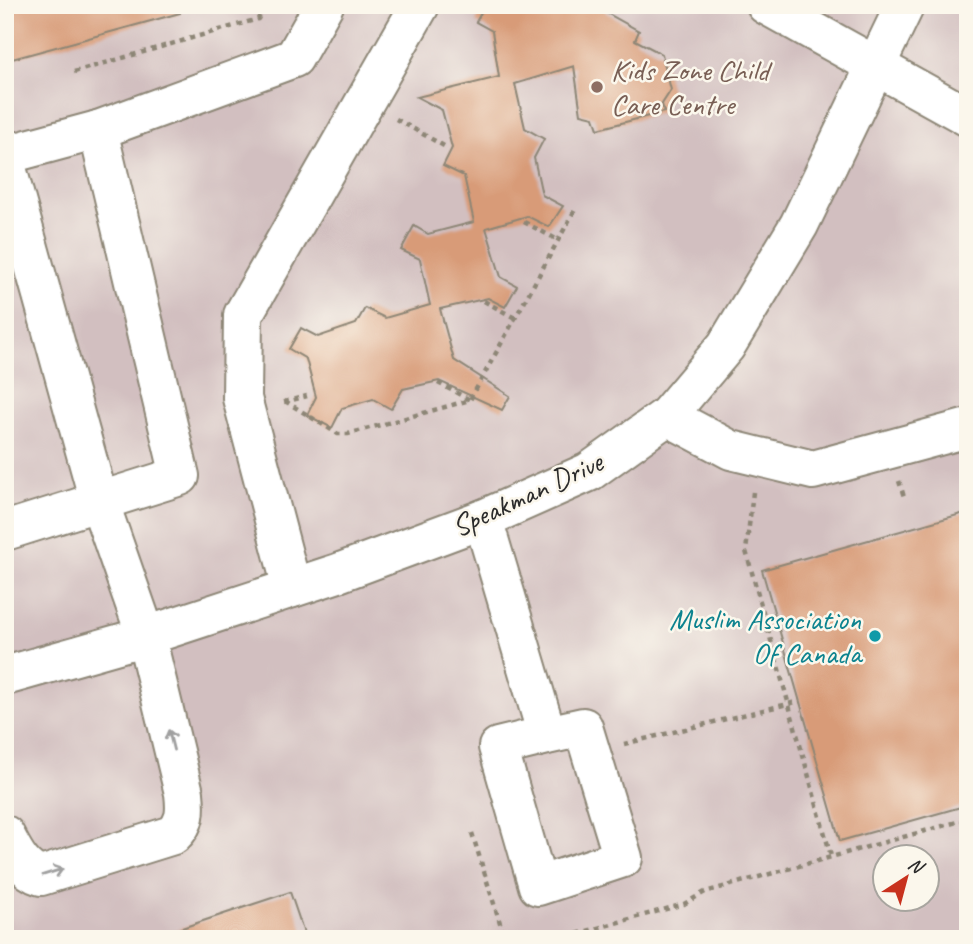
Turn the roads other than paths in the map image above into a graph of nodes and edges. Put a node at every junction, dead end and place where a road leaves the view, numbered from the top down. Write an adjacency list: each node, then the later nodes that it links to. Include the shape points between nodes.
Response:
1 (324, 5): 7 (street, via 294,58)
2 (420, 5): 15 (street, via 243,315 242,398)
3 (766, 5): 5 (street)
4 (905, 5): 5 (street, Speakman Drive)
5 (876, 67): 6 (street); 10 (street, Speakman Drive, via 799,225 726,346)
6 (968, 117)
7 (99, 130): 8 (street); 12 (street, via 180,476)
8 (5, 155)
9 (5, 161): 12 (street)
10 (667, 416): 11 (street, via 731,450 813,470); 13 (street, Speakman Drive, via 589,472)
11 (968, 428)
12 (99, 501): 14 (street); 16 (street)
13 (483, 519): 15 (street, Speakman Drive); 18 (street)
14 (7, 522)
15 (292, 588): 16 (street, Speakman Drive)
16 (146, 636): 17 (street, Speakman Drive); 19 (street, one-way to 16, via 16,856 41,876 173,835 182,827 184,793)
17 (5, 676)
18 (547, 735): 18 (street, via 583,727 623,858 538,886 498,747)
19 (5, 835)

